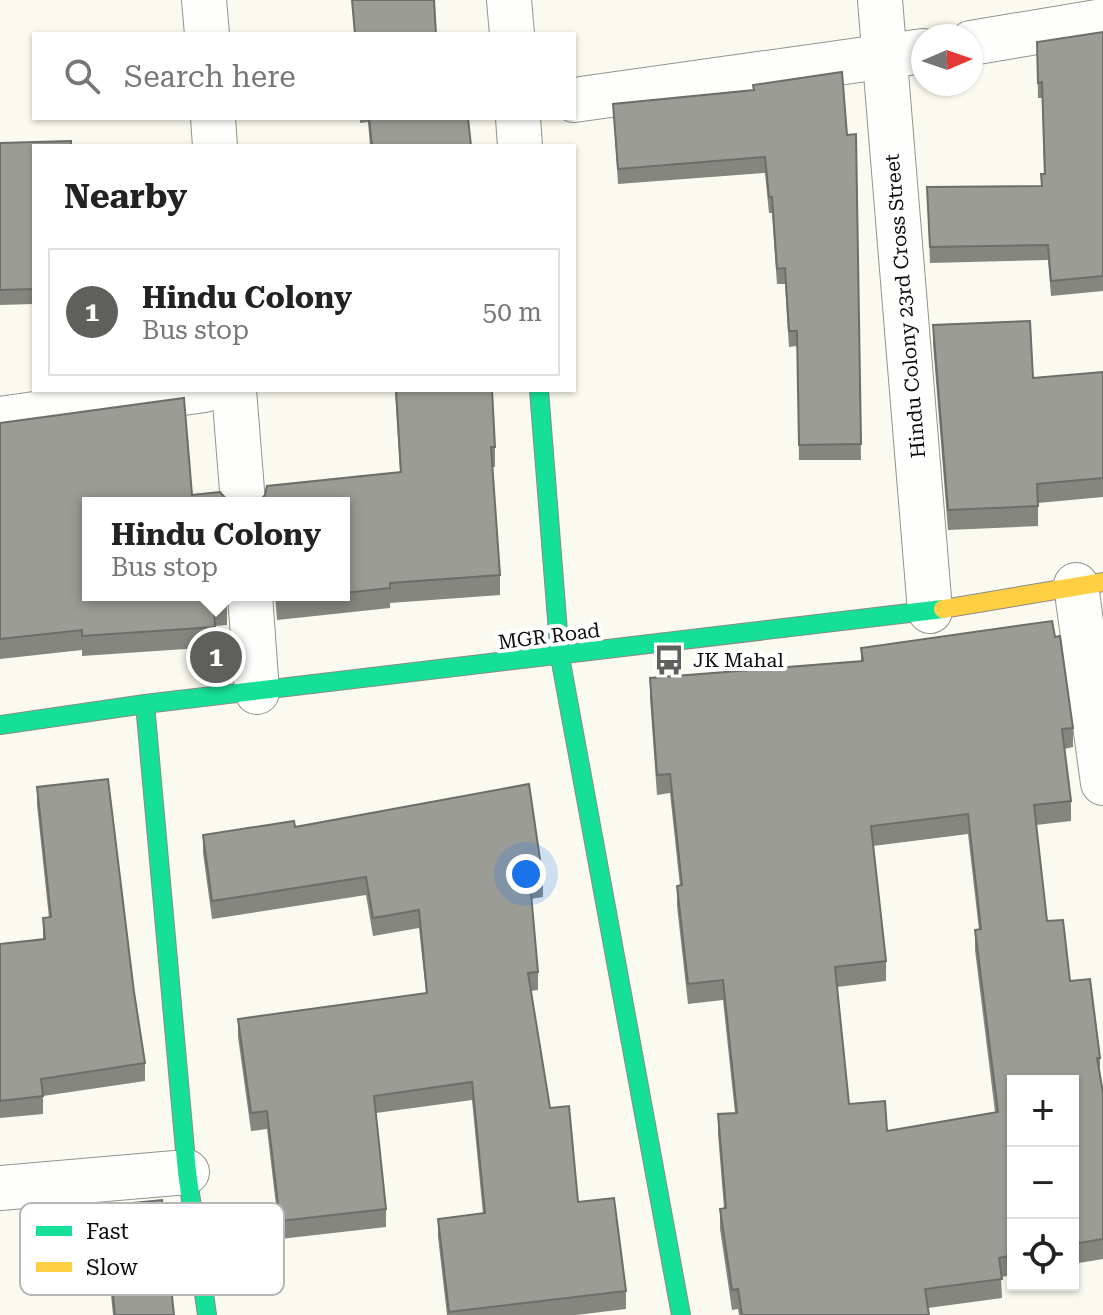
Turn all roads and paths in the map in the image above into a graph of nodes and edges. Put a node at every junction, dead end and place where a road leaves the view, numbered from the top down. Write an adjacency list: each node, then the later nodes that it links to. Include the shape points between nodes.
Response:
1 (204, 0): 5 (street)
2 (509, 0): 6 (street)
3 (880, 0): 8 (street, Hindu Colony 23rd Cross Street)
4 (1103, 21): 7 (street)
5 (207, 32)
6 (512, 32)
7 (983, 41)
8 (904, 55): 9 (street); 21 (street, Hindu Colony 23rd Cross Street)
9 (576, 100)
10 (213, 120): 12 (street)
11 (518, 120): 13 (street)
12 (215, 144)
13 (520, 144)
14 (190, 392): 17 (street)
15 (234, 392): 18 (street)
16 (539, 392): 22 (street)
17 (0, 419)
18 (243, 497)
19 (1090, 584): 21 (street, MGR Road); 26 (street)
20 (250, 601): 23 (street)
21 (930, 611): 22 (street, MGR Road)
22 (560, 657): 23 (street, MGR Road); 32 (street)
23 (257, 692): 24 (street, MGR Road)
24 (145, 704): 25 (street, MGR Road); 27 (street)
25 (0, 725)
26 (1103, 783)
27 (187, 1172): 28 (street); 29 (street)
28 (0, 1188)
29 (191, 1203)
30 (204, 1295): 31 (street)
31 (207, 1315)
32 (681, 1315)

